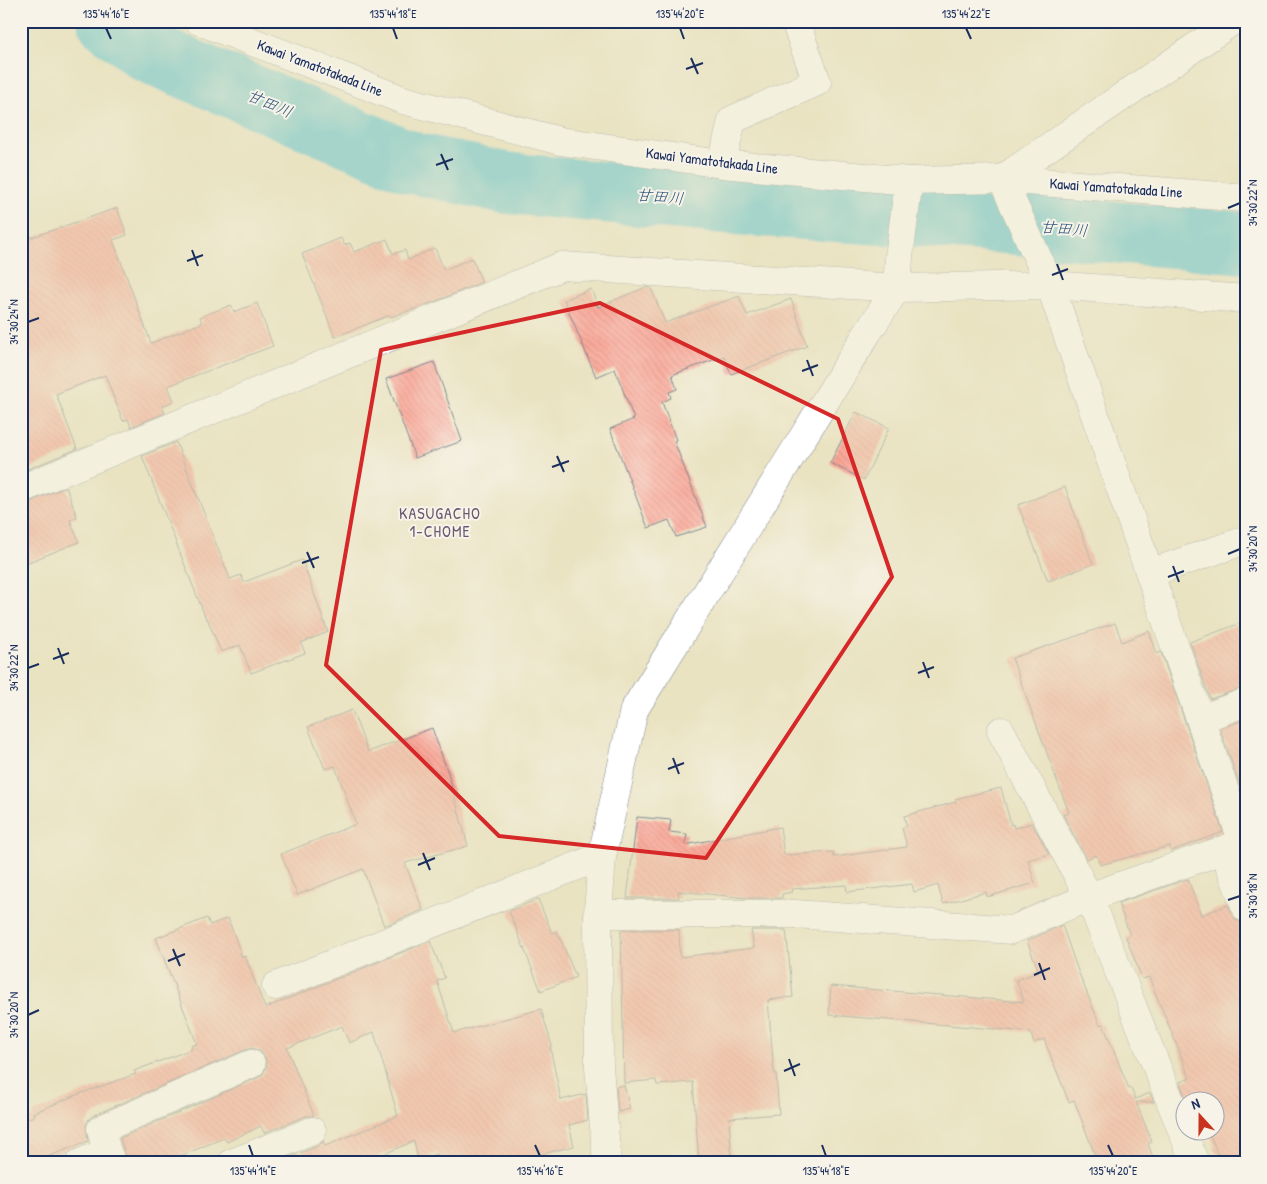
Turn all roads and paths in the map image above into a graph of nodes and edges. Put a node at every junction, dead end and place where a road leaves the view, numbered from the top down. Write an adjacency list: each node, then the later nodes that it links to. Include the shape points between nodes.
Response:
1 (795, 21): 4 (street, via 817,82 732,120)
2 (1233, 21): 5 (street)
3 (204, 22): 4 (street, Kawai Yamatotakada Line, via 402,100 560,141)
4 (722, 164): 6 (street, Kawai Yamatotakada Line)
5 (1002, 179): 6 (street, Kawai Yamatotakada Line); 7 (street, Kawai Yamatotakada Line); 8 (street)
6 (908, 191): 9 (street)
7 (1246, 198)
8 (1046, 274): 9 (street); 10 (street); 13 (street)
9 (897, 288): 11 (street, via 562,266); 18 (street, via 634,710)
10 (1246, 299)
11 (21, 489)
12 (1246, 540): 13 (street)
13 (1150, 574): 15 (street)
14 (1246, 702): 15 (street)
15 (1201, 719): 17 (street)
16 (1001, 731): 19 (street)
17 (1238, 846): 19 (street); 20 (street)
18 (602, 856): 21 (street); 22 (street)
19 (1089, 897): 21 (street, via 1012,930 795,914); 29 (street)
20 (1246, 908)
21 (598, 914): 28 (street, via 599,1068)
22 (276, 986)
23 (251, 1064): 25 (street, via 101,1129)
24 (312, 1131): 27 (street)
25 (109, 1157): 26 (street)
26 (80, 1163)
27 (232, 1163)
28 (607, 1163)
29 (1195, 1163)

